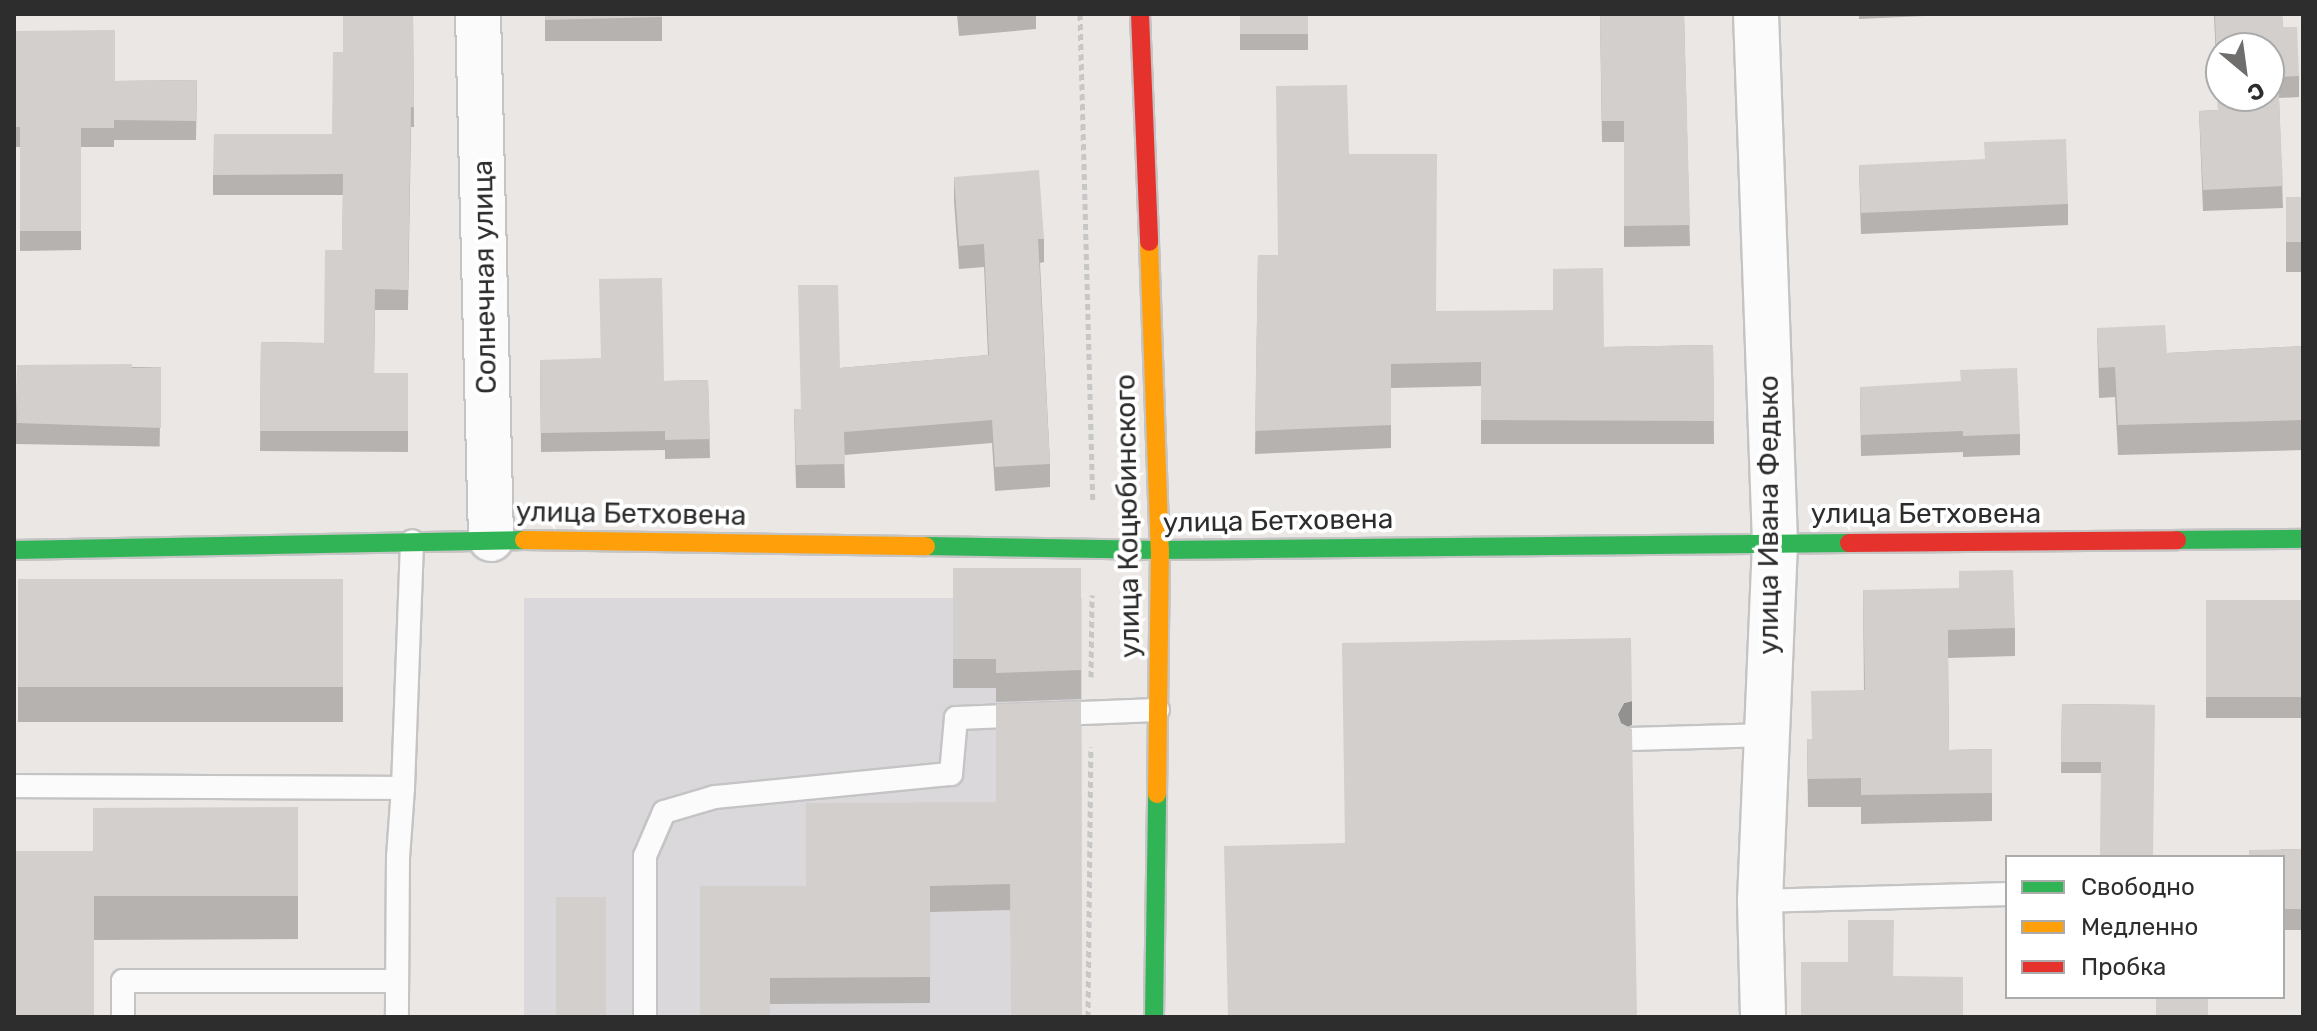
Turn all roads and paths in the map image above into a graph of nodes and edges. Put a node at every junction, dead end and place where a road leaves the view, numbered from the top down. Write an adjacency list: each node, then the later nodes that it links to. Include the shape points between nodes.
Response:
1 (478, 14): 4 (street, Солнечная улица)
2 (1140, 14): 9 (street, улица Коцюбинского)
3 (1756, 14): 7 (street, улица Ивана Федько)
4 (491, 539): 6 (street, улица Бетховена); 9 (street, улица Бетховена)
5 (2303, 539): 7 (street, улица Бетховена)
6 (412, 541): 8 (street, улица Бетховена); 14 (lane)
7 (1775, 543): 9 (street, улица Бетховена); 11 (street, улица Ивана Федько)
8 (14, 550)
9 (1160, 550): 10 (street, улица Коцюбинского)
10 (1158, 710): 20 (lane, via 956,718 951,774 715,797 664,812 645,856); 21 (street, улица Коцюбинского)
11 (1767, 735): 12 (lane); 16 (street, улица Ивана Федько)
12 (1632, 739)
13 (14, 786): 14 (lane)
14 (403, 788): 17 (lane)
15 (2005, 894): 16 (lane)
16 (1760, 901): 22 (street, улица Ивана Федько)
17 (396, 981): 18 (lane, via 123,981); 19 (lane)
18 (123, 1017)
19 (397, 1017)
20 (645, 1017)
21 (1154, 1017)
22 (1763, 1017)

